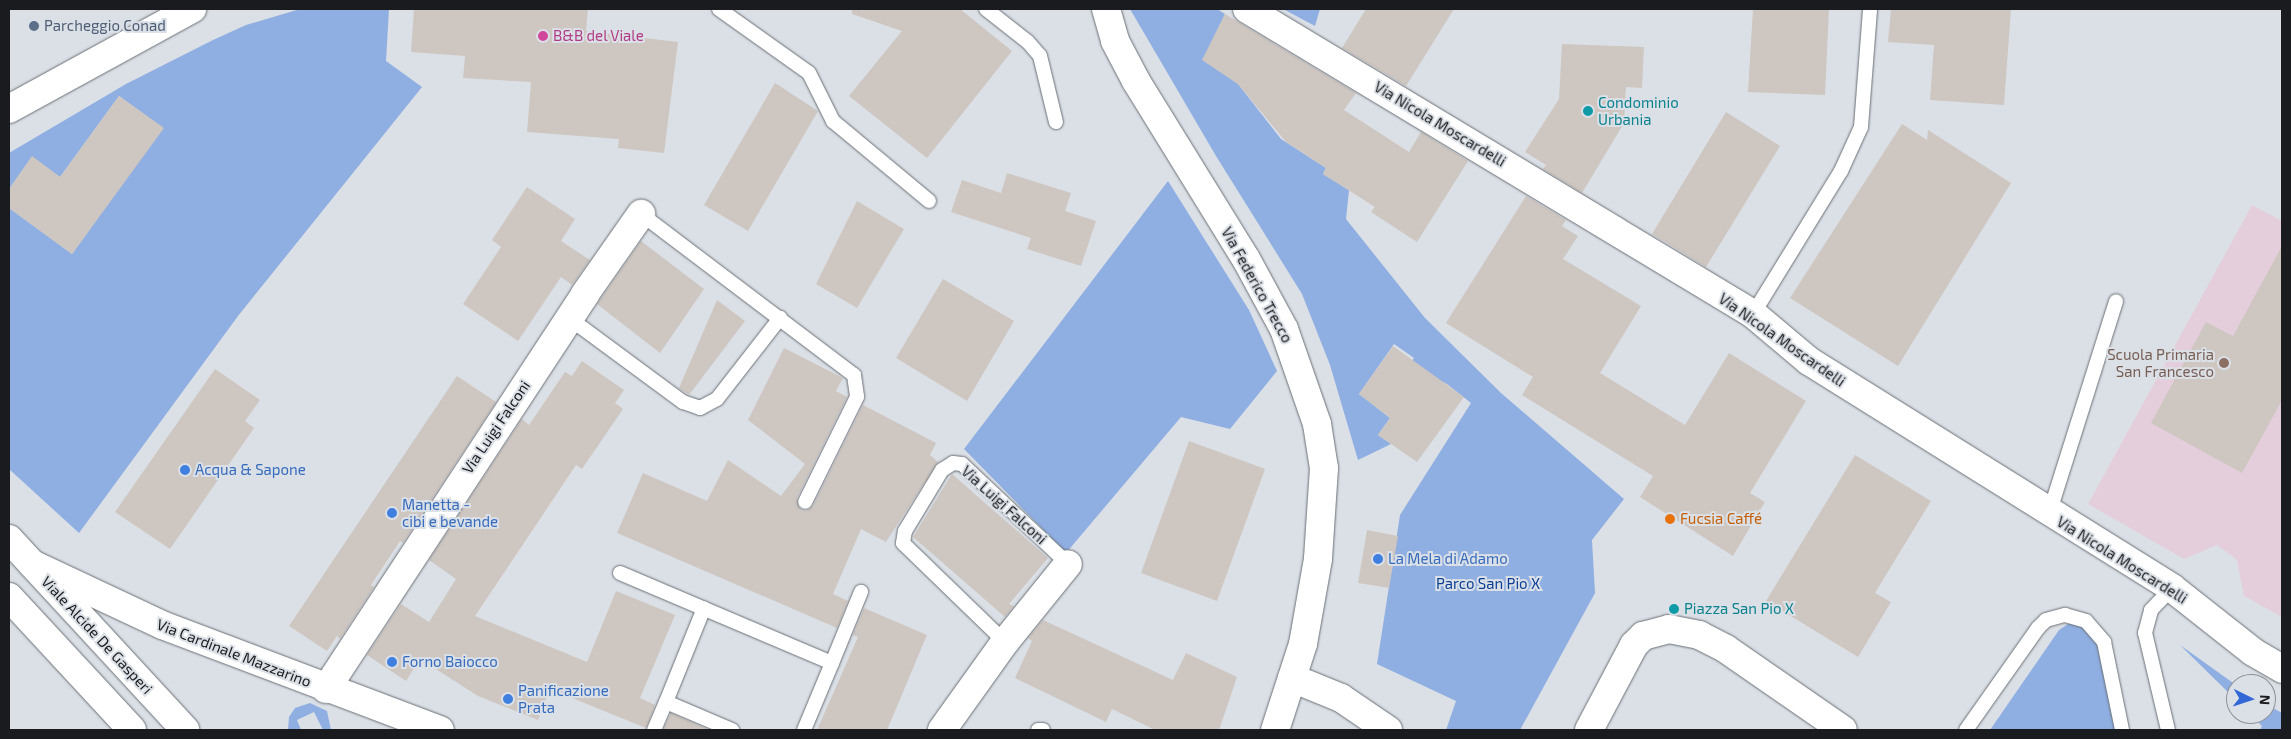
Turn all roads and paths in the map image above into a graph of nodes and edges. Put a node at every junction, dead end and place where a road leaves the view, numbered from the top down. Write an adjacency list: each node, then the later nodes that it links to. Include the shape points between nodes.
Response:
1 (192, 9): 7 (street)
2 (718, 9): 9 (lane, via 809,73 833,121)
3 (986, 9): 8 (lane, via 1028,42 1040,56)
4 (1106, 9): 28 (street, Via Federico Trecco, via 1116,41 1136,81 1246,259 1284,328 1317,424 1324,468 1322,526 1310,610)
5 (1247, 9): 12 (street, Via Nicola Moscardelli)
6 (1870, 9): 12 (lane, via 1861,127 1841,171)
7 (9, 109)
8 (1056, 122)
9 (929, 201)
10 (641, 214): 13 (street, Via Luigi Falconi); 14 (lane, Via Luigi Falconi)
11 (2116, 301): 16 (lane)
12 (1753, 314): 16 (street, Via Nicola Moscardelli, via 1809,361)
13 (569, 318): 14 (lane, via 683,402 700,408 717,399); 29 (street, Via Luigi Falconi)
14 (780, 318): 15 (lane, Via Luigi Falconi, via 849,370 857,383 857,396)
15 (805, 502)
16 (2049, 514): 21 (street, Via Nicola Moscardelli)
17 (9, 539): 18 (street, Viale Alcide De Gasperi)
18 (32, 564): 29 (street, Via Cardinale Mazzarino, via 162,625); 32 (street, Viale Alcide De Gasperi)
19 (1068, 564): 25 (street, Via Luigi Falconi); 25 (lane, Via Luigi Falconi, via 966,467 953,462 942,470 905,531 904,546)
20 (620, 573): 24 (lane)
21 (2172, 588): 27 (street, Via Nicola Moscardelli, via 2253,652); 46 (lane, via 2151,610 2145,633)
22 (861, 592): 26 (lane)
23 (9, 596): 31 (street)
24 (704, 608): 26 (lane); 30 (lane)
25 (1005, 642): 37 (street, Via Luigi Falconi)
26 (832, 663): 36 (lane)
27 (2282, 669)
28 (1292, 678): 40 (street, Via Federico Trecco); 41 (street, via 1341,698)
29 (326, 689): 33 (street, Via Cardinale Mazzarino)
30 (666, 702): 34 (lane); 35 (lane)
31 (132, 730)
32 (185, 730)
33 (440, 730)
34 (654, 730)
35 (732, 730)
36 (804, 730)
37 (942, 730)
38 (1038, 730): 39 (lane)
39 (1043, 730)
40 (1275, 730)
41 (1388, 730)
42 (1589, 730): 43 (street, via 1625,658 1644,636 1668,629 1684,631 1726,649)
43 (1844, 730)
44 (1966, 730): 45 (lane, via 2038,628 2046,620 2065,615 2086,620 2104,642)
45 (2122, 730)
46 (2168, 730)

